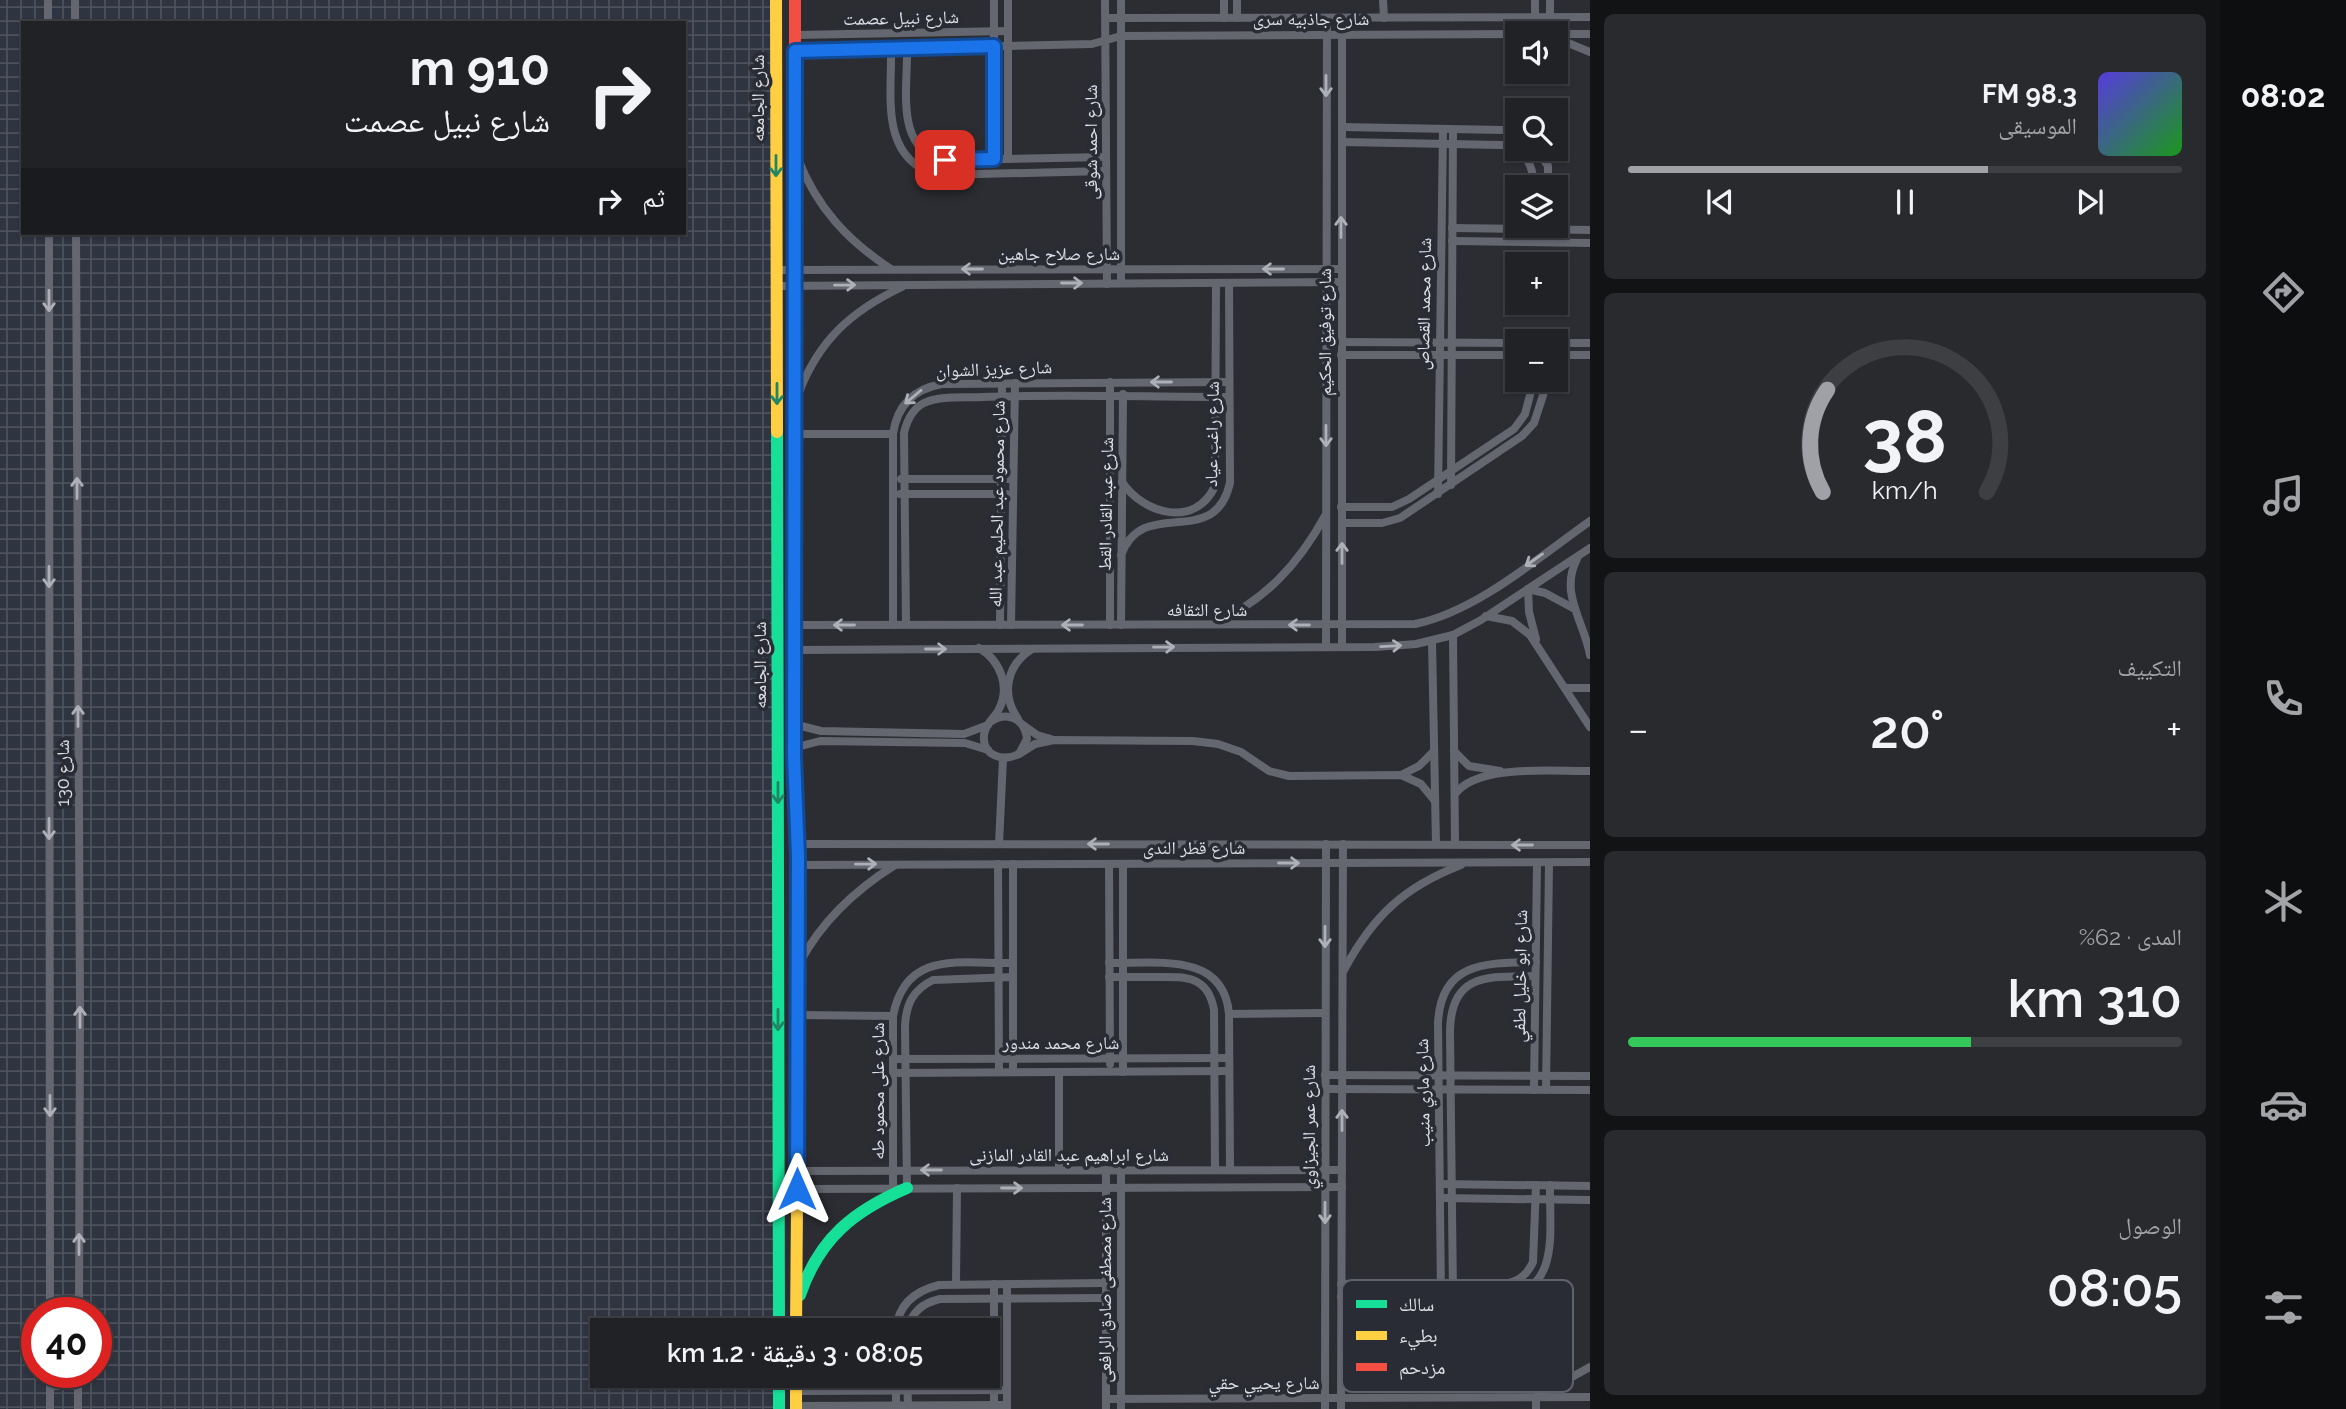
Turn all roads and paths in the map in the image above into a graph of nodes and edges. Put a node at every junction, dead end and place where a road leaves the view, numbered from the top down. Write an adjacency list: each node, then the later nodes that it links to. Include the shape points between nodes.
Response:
1 (48, 0): 25 (street)
2 (75, 0): 26 (street)
3 (776, 0): 74 (street, شارع الجامعه, one-way to 74)
4 (795, 0): 35 (street, شارع الجامعه)
5 (994, 0): 28 (street)
6 (1008, 0): 27 (street)
7 (1105, 0): 17 (street, شارع احمد شوقى)
8 (1121, 0): 18 (street, شارع احمد شوقى)
9 (1224, 0): 19 (street)
10 (1237, 0): 20 (street)
11 (1383, 0): 23 (street)
12 (1535, 0): 14 (street)
13 (1550, 0): 15 (street)
14 (1535, 17): 15 (street, شارع جاذبيه سرى); 24 (street, شارع جاذبيه سرى)
15 (1550, 17): 16 (street, شارع جاذبيه سرى)
16 (1590, 17)
17 (1106, 18): 18 (street, شارع جاذبيه سرى); 37 (street, شارع احمد شوقى)
18 (1121, 18): 19 (street, شارع جاذبيه سرى); 36 (street, شارع احمد شوقى)
19 (1224, 18): 20 (street, شارع جاذبيه سرى)
20 (1237, 18): 21 (street, شارع جاذبيه سرى)
21 (1326, 18): 22 (street, شارع جاذبيه سرى); 29 (street, شارع توفيق الحكيم)
22 (1342, 18): 23 (street, شارع جاذبيه سرى); 30 (street, شارع توفيق الحكيم)
23 (1384, 18): 24 (street, شارع جاذبيه سرى)
24 (1438, 18): 31 (street)
25 (48, 21)
26 (75, 21)
27 (1008, 31): 28 (street, شارع نبيل عصمت); 40 (street)
28 (994, 32): 35 (street, شارع نبيل عصمت); 39 (street)
29 (1326, 34): 30 (street, شارع جاذبيه سرى); 36 (street, شارع جاذبيه سرى); 72 (street, شارع توفيق الحكيم, one-way to 72)
30 (1342, 34): 31 (street, شارع جاذبيه سرى); 45 (street, شارع توفيق الحكيم)
31 (1438, 34): 32 (street, شارع جاذبيه سرى)
32 (1505, 34)
33 (1590, 34): 34 (street)
34 (1568, 35)
35 (795, 36): 43 (street, شارع الجامعه)
36 (1121, 36): 37 (street, شارع جاذبيه سرى); 71 (street, شارع احمد شوقى)
37 (1106, 41): 40 (street, شارع جاذبيه سرى); 53 (street, شارع احمد شوقى)
38 (1568, 42): 44 (street)
39 (994, 46): 40 (street, شارع نبيل عصمت); 42 (street, شارع نبيل عصمت); 54 (street)
40 (1008, 46): 55 (street)
41 (891, 49): 42 (street, شارع نبيل عصمت); 43 (street, شارع نبيل عصمت); 57 (street, via 892,126 906,158 915,166 937,175)
42 (907, 49): 54 (street, via 909,131 919,148 945,160)
43 (795, 51): 52 (street, شارع الجامعه)
44 (1590, 52)
45 (1342, 127): 46 (street); 49 (street, شارع توفيق الحكيم)
46 (1443, 129): 47 (street); 50 (street, شارع محمد القصاص)
47 (1453, 130): 48 (street); 51 (street, شارع محمد القصاص)
48 (1505, 130)
49 (1342, 142): 50 (street); 73 (street, شارع توفيق الحكيم, one-way to 49)
50 (1442, 144): 51 (street); 86 (street, شارع محمد القصاص)
51 (1453, 144): 56 (street, via 1502,145); 59 (street, شارع محمد القصاص)
52 (795, 153): 69 (street, via 822,208 842,232); 75 (street, شارع الجامعه)
53 (1106, 157): 55 (street); 57 (street, شارع احمد شوقى)
54 (994, 159): 55 (street)
55 (1008, 159)
56 (1529, 162): 58 (street)
57 (1107, 171): 70 (street, شارع احمد شوقى)
58 (1534, 175)
59 (1452, 228): 60 (street); 66 (street, شارع محمد القصاص)
60 (1505, 228)
61 (1568, 229): 62 (street)
62 (1590, 230)
63 (49, 235): 279 (street, شارع 130, one-way to 279)
64 (76, 235): 280 (street, شارع 130, one-way to 64)
65 (1555, 238): 67 (street)
66 (1452, 241): 67 (street); 87 (street, شارع محمد القصاص)
67 (1557, 243): 68 (street)
68 (1590, 243)
69 (891, 269): 70 (street, شارع صلاح جاهين, one-way to 69); 75 (street, شارع صلاح جاهين)
70 (1107, 269): 71 (street, شارع صلاح جاهين); 80 (street, شارع احمد شوقى)
71 (1122, 269): 72 (street, شارع صلاح جاهين, one-way to 71); 81 (street, شارع احمد شوقى)
72 (1326, 269): 73 (street, شارع صلاح جاهين); 76 (street, شارع توفيق الحكيم)
73 (1341, 269): 77 (street, شارع توفيق الحكيم)
74 (776, 270): 75 (street, شارع صلاح جاهين); 82 (street, شارع الجامعه)
75 (795, 270): 84 (street, شارع الجامعه)
76 (1326, 282): 77 (street, شارع صلاح جاهين); 79 (street, شارع صلاح جاهين); 128 (street, شارع توفيق الحكيم, one-way to 128)
77 (1341, 282): 85 (street, شارع توفيق الحكيم)
78 (1216, 283): 79 (street, شارع صلاح جاهين); 81 (street, شارع صلاح جاهين); 97 (street, شارع راغب عياد)
79 (1229, 283): 98 (street, شارع راغب عياد)
80 (1107, 284): 81 (street, شارع صلاح جاهين); 83 (street, شارع صلاح جاهين, one-way to 80)
81 (1122, 284)
82 (776, 285): 84 (street, شارع صلاح جاهين); 168 (street, شارع الجامعه, one-way to 168)
83 (907, 285): 84 (street, شارع صلاح جاهين, one-way to 83); 111 (street, via 867,305 826,342 807,370)
84 (795, 286): 111 (street, شارع الجامعه)
85 (1342, 342): 86 (street); 91 (street, شارع توفيق الحكيم)
86 (1440, 342): 87 (street); 92 (street, شارع محمد القصاص)
87 (1452, 342): 88 (street); 93 (street, شارع محمد القصاص)
88 (1505, 342)
89 (1568, 343): 90 (street)
90 (1590, 343)
91 (1341, 355): 92 (street); 127 (street, شارع توفيق الحكيم)
92 (1440, 355): 93 (street); 118 (street, شارع محمد القصاص)
93 (1452, 355): 94 (street); 114 (street, شارع محمد القصاص)
94 (1505, 355)
95 (1568, 355): 96 (street)
96 (1590, 355)
97 (1216, 382): 98 (street, شارع عزيز الشوان); 102 (street, شارع عزيز الشوان, one-way to 102); 109 (street, شارع راغب عياد)
98 (1229, 382): 110 (street, شارع راغب عياد)
99 (1002, 383): 100 (street, شارع عزيز الشوان); 105 (street, شارع محمود عبد الحليم عبد الله); 113 (street, شارع عزيز الشوان, one-way to 113, via 942,384 918,391 900,410)
100 (1015, 383): 101 (street, شارع عزيز الشوان); 108 (street, شارع محمود عبد الحليم عبد الله)
101 (1110, 383): 102 (street, شارع عزيز الشوان); 106 (street, شارع عبد القادر القط)
102 (1123, 383): 107 (street, شارع عبد القادر القط)
103 (1531, 392): 114 (street, via 1519,423)
104 (1544, 392): 121 (street, via 1529,430)
105 (1002, 396): 108 (street, شارع عزيز الشوان); 115 (street, شارع عزيز الشوان, via 937,399 914,410 904,433); 116 (street, شارع محمود عبد الحليم عبد الله)
106 (1110, 396): 107 (street, شارع عزيز الشوان); 108 (street, شارع عزيز الشوان); 142 (street, شارع عبد القادر القط)
107 (1123, 396): 109 (street, شارع عزيز الشوان); 120 (street, شارع عبد القادر القط)
108 (1015, 397): 117 (street, شارع محمود عبد الحليم عبد الله)
109 (1216, 397): 110 (street, شارع عزيز الشوان); 120 (street, شارع راغب عياد, via 1216,476 1210,496 1188,510 1162,512 1139,502)
110 (1230, 397): 132 (street, شارع راغب عياد, via 1230,484 1219,509 1194,521 1143,527 1133,534)
111 (796, 401): 112 (street, شارع الجامعه)
112 (796, 434): 113 (street); 138 (street, شارع الجامعه)
113 (893, 434): 119 (street, شارع عزيز الشوان)
114 (1451, 471): 118 (street); 121 (street, شارع محمد القصاص)
115 (904, 479): 116 (street); 119 (street); 123 (street, شارع عزيز الشوان)
116 (1001, 479): 117 (street); 124 (street, شارع محمود عبد الحليم عبد الله)
117 (1013, 479): 125 (street, شارع محمود عبد الحليم عبد الله)
118 (1438, 479): 126 (street, شارع محمد القصاص); 127 (street, via 1392,507)
119 (893, 480): 122 (street, شارع عزيز الشوان)
120 (1122, 482): 132 (street, شارع عبد القادر القط)
121 (1451, 485): 126 (street)
122 (893, 494): 123 (street); 139 (street, شارع عزيز الشوان)
123 (905, 494): 124 (street); 137 (street, شارع عزيز الشوان)
124 (1001, 494): 125 (street); 140 (street, شارع محمود عبد الحليم عبد الله)
125 (1013, 494): 141 (street, شارع محمود عبد الحليم عبد الله)
126 (1438, 494): 130 (street, via 1391,521)
127 (1341, 508): 130 (street, شارع توفيق الحكيم)
128 (1326, 513): 144 (street, شارع توفيق الحكيم); 146 (street, via 1279,581 1258,599)
129 (1590, 521): 145 (street, شارع الثقافه, one-way to 145, via 1456,612 1415,624)
130 (1342, 523): 145 (street, شارع توفيق الحكيم, one-way to 130)
131 (1590, 548): 133 (street, شارع الثقافه)
132 (1121, 555): 143 (street, شارع عبد القادر القط)
133 (1578, 556): 134 (street, شارع الثقافه); 135 (street, via 1569,583)
134 (1528, 589): 135 (street); 136 (street, شارع الثقافه); 152 (street)
135 (1573, 608): 147 (street)
136 (1486, 616): 148 (street, شارع الثقافه); 152 (street, via 1517,623)
137 (906, 624): 139 (street, شارع الثقافه); 140 (street, شارع الثقافه)
138 (795, 625): 139 (street, شارع الثقافه, one-way to 138); 155 (street, شارع الجامعه)
139 (894, 625)
140 (1000, 625): 141 (street, شارع الثقافه)
141 (1011, 625): 142 (street, شارع الثقافه, one-way to 141)
142 (1110, 625): 143 (street, شارع الثقافه)
143 (1121, 625): 146 (street, شارع الثقافه)
144 (1326, 625): 145 (street, شارع الثقافه); 146 (street, شارع الثقافه, one-way to 146); 150 (street, شارع توفيق الحكيم)
145 (1341, 625): 151 (street, شارع توفيق الحكيم)
146 (1210, 626)
147 (1587, 631): 156 (street)
148 (1453, 635): 149 (street, شارع الثقافه); 166 (street)
149 (1432, 641): 151 (street, شارع الثقافه, one-way to 149); 165 (street)
150 (1326, 645): 151 (street, شارع الثقافه); 154 (street, شارع الثقافه, one-way to 150)
151 (1342, 645)
152 (1538, 645): 157 (street)
153 (979, 648): 154 (street, شارع الثقافه); 155 (street, شارع الثقافه, one-way to 153); 161 (street, via 995,662 1003,682 1001,703)
154 (1034, 648): 160 (street, via 1020,658 1009,678 1009,701)
155 (794, 650): 159 (street, شارع الجامعه)
156 (1590, 655)
157 (1565, 688): 158 (street); 162 (street)
158 (1590, 688)
159 (794, 719): 161 (street, via 801,726 821,731 964,734); 169 (street, شارع الجامعه)
160 (1021, 722): 161 (street, via 1005,716); 163 (street, via 1037,735); 167 (street, via 1027,739)
161 (989, 723): 164 (street, via 984,738)
162 (1590, 727)
163 (1054, 740): 167 (street); 173 (street, via 1205,742 1229,747 1269,771 1289,776)
164 (988, 750): 169 (street, via 965,743 820,741 801,746); 170 (street)
165 (1434, 751): 173 (street); 175 (street)
166 (1454, 751): 172 (street, via 1469,765); 174 (street)
167 (1019, 754): 170 (street)
168 (778, 756): 169 (street); 286 (street, شارع الجامعه, one-way to 286)
169 (794, 756): 176 (street, شارع الجامعه)
170 (1003, 759): 177 (street)
171 (1590, 771): 172 (street)
172 (1509, 772): 174 (street, via 1475,779)
173 (1401, 775): 175 (street, via 1421,784)
174 (1455, 794): 181 (street)
175 (1435, 801): 180 (street)
176 (798, 844): 177 (street, شارع قطر الندى); 194 (street, شارع الجامعه)
177 (999, 844): 178 (street, شارع قطر الندى, one-way to 177)
178 (1326, 844): 179 (street, شارع قطر الندى); 185 (street, شارع عمر الجيزاوي)
179 (1343, 844): 180 (street, شارع قطر الندى); 186 (street, شارع عمر الجيزاوي)
180 (1436, 844): 181 (street, شارع قطر الندى)
181 (1455, 845): 182 (street, شارع قطر الندى, one-way to 181)
182 (1590, 845)
183 (1109, 863): 184 (street, شارع قطر الندى); 193 (street, شارع قطر الندى); 198 (street)
184 (1123, 863): 185 (street, شارع قطر الندى, one-way to 185); 199 (street)
185 (1326, 863): 186 (street, شارع قطر الندى); 207 (street, شارع عمر الجيزاوي, one-way to 207)
186 (1343, 863): 187 (street, شارع قطر الندى); 200 (street, شارع عمر الجيزاوي)
187 (1466, 863): 188 (street, شارع قطر الندى); 200 (street, via 1434,875 1384,911)
188 (1537, 863): 189 (street, شارع قطر الندى); 195 (street, شارع ابو خليل لطفي)
189 (1549, 863): 190 (street, شارع قطر الندى); 233 (street, شارع ابو خليل لطفي)
190 (1590, 863)
191 (896, 864): 192 (street, شارع قطر الندى); 194 (street, شارع قطر الندى, one-way to 191); 201 (street, via 835,913 800,962)
192 (998, 864): 193 (street, شارع قطر الندى); 196 (street)
193 (1013, 864): 197 (street)
194 (798, 865): 201 (street, شارع الجامعه)
195 (1536, 962): 202 (street, شارع ابو خليل لطفي); 230 (street, شارع ماري منيب, via 1483,964 1454,979 1438,1009)
196 (999, 963): 197 (street, شارع على محمود طه); 206 (street); 210 (street, شارع على محمود طه, via 942,964 918,972 900,992)
197 (1013, 963): 203 (street)
198 (1110, 963): 199 (street); 204 (street)
199 (1123, 963): 205 (street); 208 (street, via 1187,965 1205,972 1220,985)
200 (1342, 972): 229 (street, شارع عمر الجيزاوي)
201 (797, 975): 209 (street, شارع الجامعه)
202 (1535, 976): 231 (street, شارع ماري منيب, via 1479,979 1461,991 1450,1019); 232 (street, شارع ابو خليل لطفي)
203 (1013, 977): 206 (street, شارع على محمود طه); 218 (street)
204 (1110, 977): 205 (street); 211 (street)
205 (1123, 977): 212 (street); 213 (street, via 1181,977 1200,983 1212,1000)
206 (999, 978): 216 (street, شارع على محمود طه, via 945,979 923,985 908,1003); 217 (street)
207 (1325, 1013): 208 (street); 228 (street, شارع عمر الجيزاوي)
208 (1229, 1014): 214 (street)
209 (797, 1015): 210 (street); 251 (street, شارع الجامعه)
210 (893, 1016): 215 (street, شارع على محمود طه)
211 (1110, 1058): 212 (street, شارع محمد مندور); 218 (street, شارع محمد مندور); 224 (street)
212 (1123, 1058): 213 (street, شارع محمد مندور); 225 (street)
213 (1214, 1058): 214 (street, شارع محمد مندور); 219 (street)
214 (1229, 1058): 220 (street)
215 (893, 1059): 216 (street, شارع محمد مندور); 226 (street, شارع على محمود طه)
216 (906, 1059): 217 (street, شارع محمد مندور); 227 (street, شارع على محمود طه)
217 (999, 1059): 218 (street, شارع محمد مندور); 221 (street)
218 (1013, 1059): 222 (street)
219 (1214, 1071): 220 (street, شارع محمد مندور); 225 (street, شارع محمد مندور); 247 (street)
220 (1229, 1071): 248 (street)
221 (999, 1072): 222 (street, شارع محمد مندور); 227 (street, شارع محمد مندور)
222 (1013, 1072): 223 (street, شارع محمد مندور)
223 (1059, 1072): 224 (street, شارع محمد مندور); 244 (street)
224 (1110, 1072): 225 (street, شارع محمد مندور)
225 (1123, 1072)
226 (893, 1073): 227 (street, شارع محمد مندور); 242 (street, شارع على محمود طه)
227 (906, 1073): 243 (street, شارع على محمود طه)
228 (1325, 1075): 229 (street); 235 (street, شارع عمر الجيزاوي)
229 (1342, 1075): 230 (street); 236 (street, شارع عمر الجيزاوي)
230 (1439, 1075): 231 (street); 237 (street, شارع ماري منيب)
231 (1452, 1076): 232 (street); 238 (street, شارع ماري منيب)
232 (1534, 1076): 233 (street); 239 (street, شارع ابو خليل لطفي)
233 (1546, 1076): 234 (street); 240 (street, شارع ابو خليل لطفي)
234 (1590, 1076)
235 (1325, 1089): 236 (street); 249 (street, شارع عمر الجيزاوي)
236 (1342, 1089): 237 (street); 250 (street, شارع عمر الجيزاوي, one-way to 236)
237 (1440, 1089): 238 (street); 252 (street, شارع ماري منيب)
238 (1452, 1089): 239 (street); 253 (street, شارع ماري منيب)
239 (1534, 1090): 240 (street)
240 (1546, 1090): 241 (street)
241 (1590, 1090)
242 (893, 1170): 243 (street, شارع ابراهيم عبد القادر المازنى); 251 (street, شارع ابراهيم عبد القادر المازنى); 259 (street, شارع على محمود طه)
243 (906, 1170): 244 (street, شارع ابراهيم عبد القادر المازنى, one-way to 243); 260 (street, شارع على محمود طه)
244 (1059, 1170): 245 (street, شارع ابراهيم عبد القادر المازنى)
245 (1106, 1170): 246 (street, شارع ابراهيم عبد القادر المازنى); 262 (street, شارع مصطفى صادق الرافعى)
246 (1121, 1170): 247 (street, شارع ابراهيم عبد القادر المازنى); 263 (street, شارع مصطفى صادق الرافعى)
247 (1215, 1170): 248 (street, شارع ابراهيم عبد القادر المازنى)
248 (1230, 1170): 249 (street, شارع ابراهيم عبد القادر المازنى)
249 (1325, 1170): 250 (street, شارع ابراهيم عبد القادر المازنى); 257 (street, شارع عمر الجيزاوي)
250 (1342, 1170): 258 (street, شارع عمر الجيزاوي)
251 (797, 1171): 264 (street, شارع الجامعه)
252 (1440, 1184): 253 (street); 265 (street, شارع ماري منيب)
253 (1453, 1184): 254 (street); 266 (street, شارع ماري منيب)
254 (1536, 1185): 255 (street); 267 (street)
255 (1550, 1185): 256 (street); 268 (street)
256 (1590, 1185)
257 (1325, 1187): 258 (street, شارع ابراهيم عبد القادر المازنى); 263 (street, شارع ابراهيم عبد القادر المازنى); 303 (street, شارع عمر الجيزاوي, one-way to 303)
258 (1342, 1187): 278 (street, شارع عمر الجيزاوي)
259 (893, 1188): 260 (street, شارع ابراهيم عبد القادر المازنى); 264 (street, شارع ابراهيم عبد القادر المازنى)
260 (906, 1188): 261 (street, شارع ابراهيم عبد القادر المازنى); 285 (street, via 856,1213 832,1235 806,1277)
261 (957, 1188): 262 (street, شارع ابراهيم عبد القادر المازنى, one-way to 262); 276 (street)
262 (1105, 1188): 263 (street, شارع ابراهيم عبد القادر المازنى); 275 (street, شارع مصطفى صادق الرافعى)
263 (1121, 1188): 306 (street, شارع مصطفى صادق الرافعى)
264 (797, 1189): 285 (street, شارع الجامعه)
265 (1440, 1198): 266 (street); 270 (street, شارع ماري منيب)
266 (1453, 1198): 267 (street); 271 (street, شارع ماري منيب)
267 (1536, 1199): 268 (street); 272 (street, via 1535,1251 1528,1271)
268 (1549, 1199): 269 (street); 273 (street, via 1548,1261)
269 (1590, 1200)
270 (1440, 1280)
271 (1453, 1280)
272 (1515, 1280)
273 (1539, 1280)
274 (1007, 1283): 275 (street); 277 (street); 283 (street)
275 (1106, 1283): 284 (street, شارع مصطفى صادق الرافعى)
276 (957, 1284): 277 (street); 287 (street, via 916,1293)
277 (994, 1284): 282 (street)
278 (1341, 1284): 281 (street, شارع عمر الجيزاوي)
279 (50, 1297)
280 (79, 1297)
281 (1341, 1297): 304 (street, شارع عمر الجيزاوي)
282 (994, 1298): 283 (street); 288 (street, via 931,1301); 296 (street)
283 (1007, 1298): 284 (street); 297 (street)
284 (1106, 1298): 305 (street, شارع مصطفى صادق الرافعى)
285 (796, 1316)
286 (779, 1318)
287 (899, 1318)
288 (912, 1318)
289 (1590, 1367): 290 (street)
290 (1573, 1376)
291 (50, 1388): 312 (street)
292 (78, 1388): 313 (street)
293 (779, 1388): 314 (street)
294 (896, 1389): 295 (street); 298 (street); 307 (street)
295 (908, 1389): 296 (street); 308 (street)
296 (994, 1390): 297 (street); 310 (street)
297 (1007, 1390): 311 (street)
298 (796, 1391): 309 (street)
299 (1545, 1392): 300 (street)
300 (1536, 1397): 301 (street, شارع يحيي حقي); 304 (street, شارع يحيي حقي); 319 (street)
301 (1549, 1397): 302 (street, شارع يحيي حقي); 320 (street)
302 (1590, 1397)
303 (1325, 1398): 304 (street, شارع يحيي حقي); 306 (street, شارع يحيي حقي); 317 (street, شارع عمر الجيزاوي)
304 (1341, 1398): 318 (street, شارع عمر الجيزاوي)
305 (1106, 1399): 306 (street, شارع يحيي حقي); 315 (street, شارع مصطفى صادق الرافعى)
306 (1121, 1399): 316 (street, شارع مصطفى صادق الرافعى)
307 (896, 1405): 308 (street); 309 (street)
308 (908, 1405): 310 (street)
309 (796, 1407)
310 (994, 1407): 311 (street)
311 (1007, 1407)
312 (50, 1409)
313 (78, 1409)
314 (779, 1409)
315 (1106, 1409)
316 (1121, 1409)
317 (1325, 1409)
318 (1341, 1409)
319 (1536, 1409)
320 (1549, 1409)

